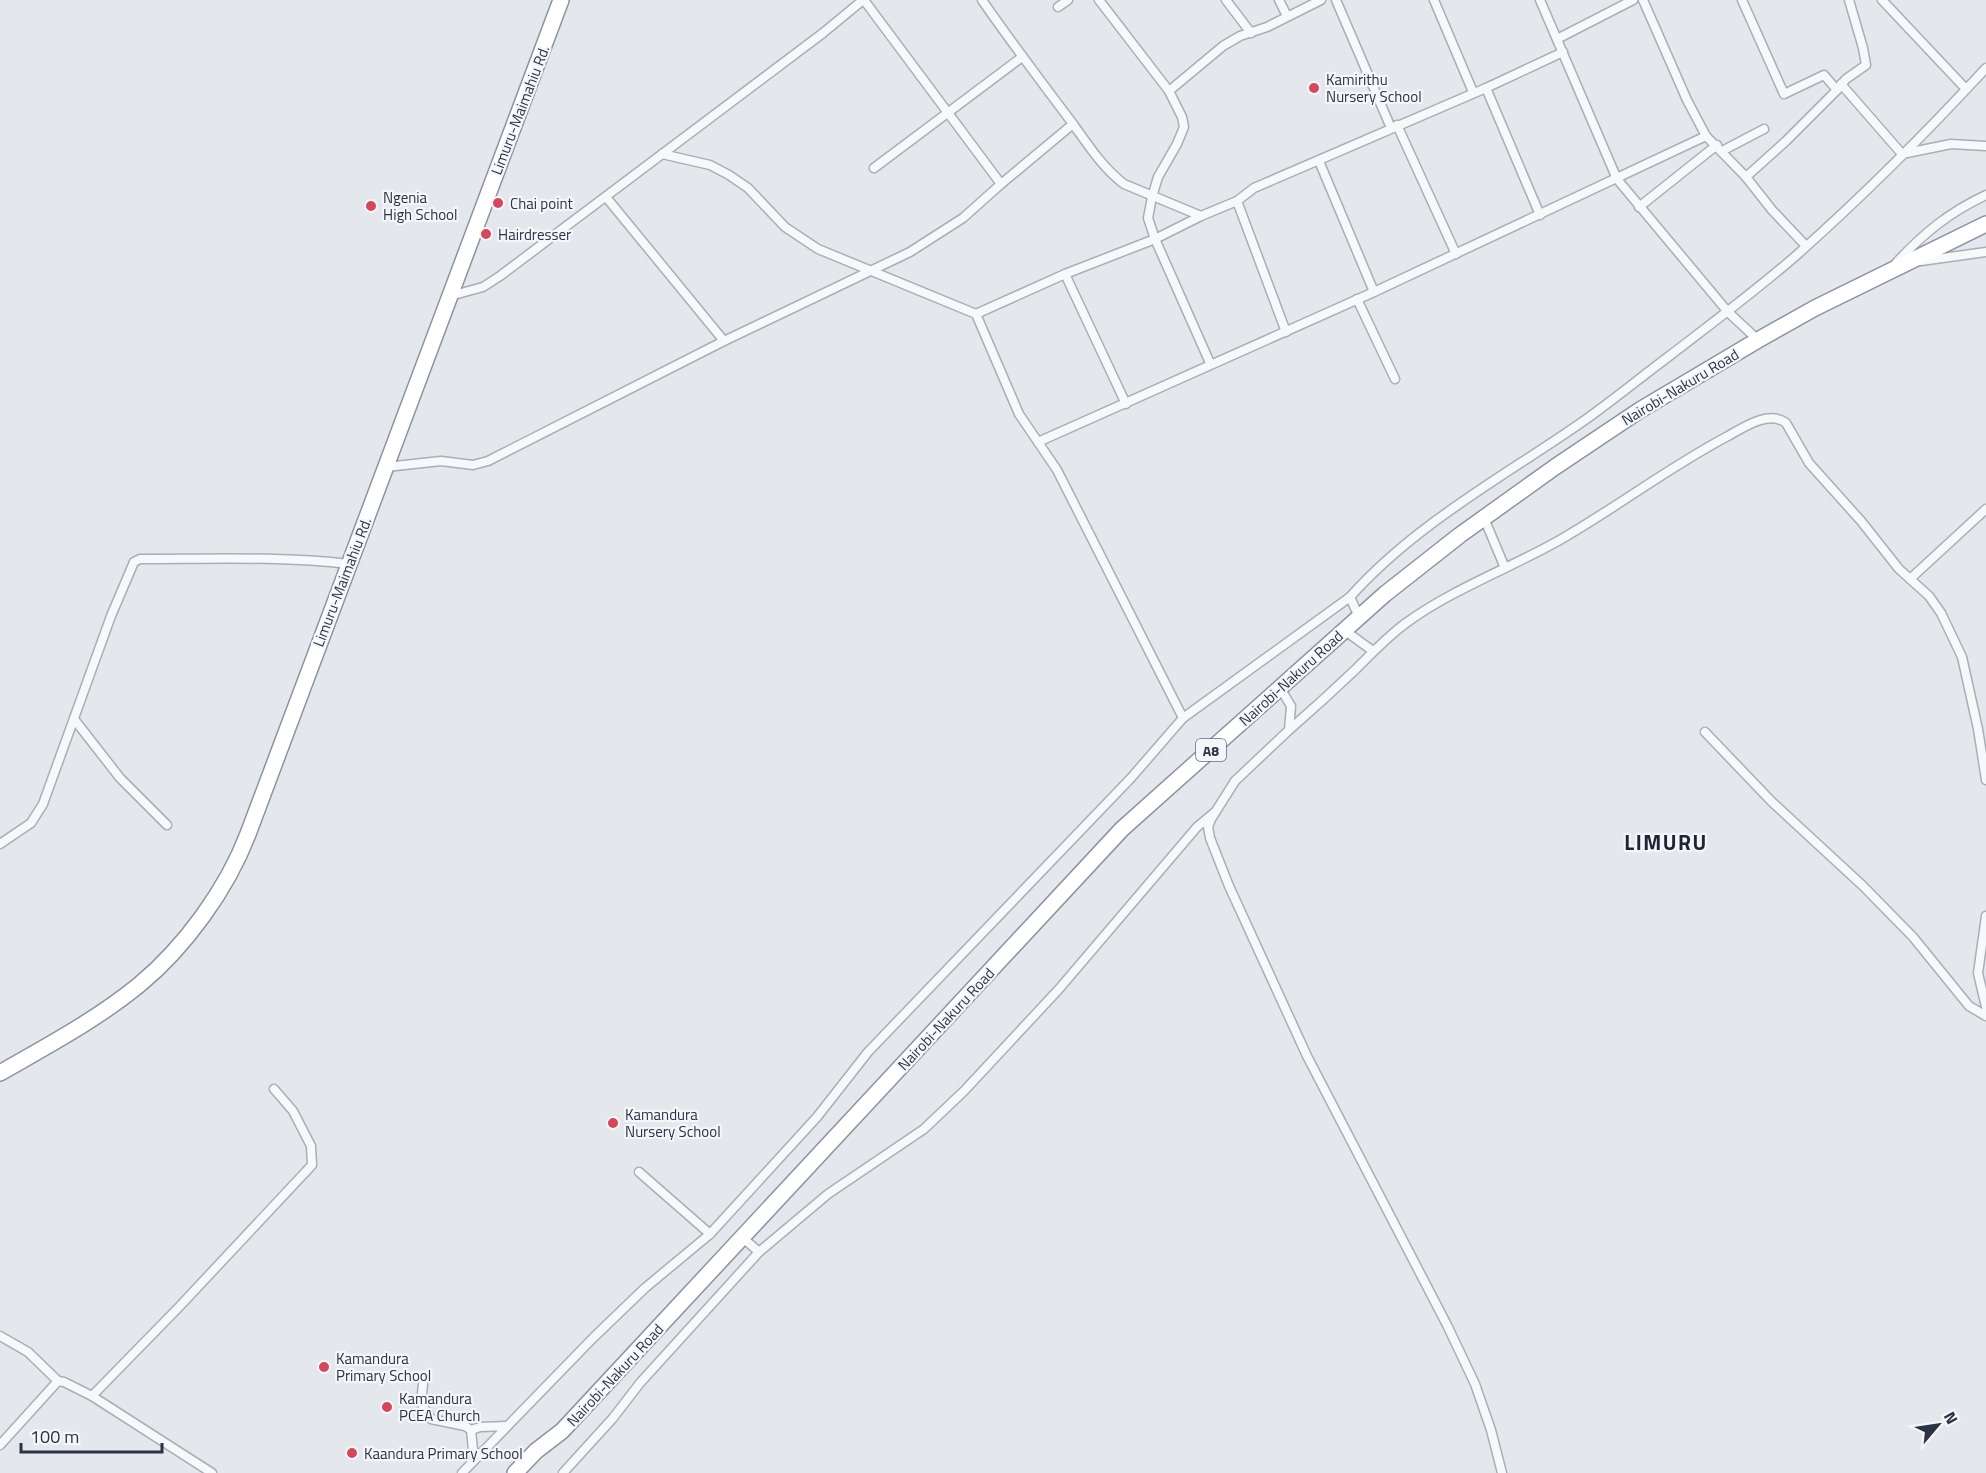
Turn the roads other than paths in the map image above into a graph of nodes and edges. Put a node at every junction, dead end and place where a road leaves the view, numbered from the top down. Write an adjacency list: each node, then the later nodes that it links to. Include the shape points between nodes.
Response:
1 (561, 0): 59 (highway, Limuru-Maimahiu Rd.)
2 (863, 0): 29 (street); 36 (street)
3 (982, 0): 22 (street)
4 (1068, 0): 17 (street)
5 (1099, 0): 27 (street)
6 (1226, 0): 19 (street)
7 (1279, 0): 18 (street)
8 (1321, 0): 18 (street)
9 (1336, 0): 31 (street)
10 (1434, 0): 28 (street)
11 (1540, 0): 20 (street)
12 (1633, 0): 20 (street)
13 (1643, 0): 33 (street)
14 (1742, 0): 24 (street, via 1784,94 1824,75)
15 (1848, 0): 24 (street, via 1866,65)
16 (1882, 0): 26 (street)
17 (1058, 7)
18 (1287, 16): 19 (street)
19 (1251, 33): 27 (street, via 1223,46)
20 (1557, 39): 21 (street)
21 (1563, 52): 25 (street); 41 (street)
22 (1022, 57): 29 (street); 30 (street)
23 (1986, 68): 26 (street)
24 (1839, 87): 37 (street); 40 (street)
25 (1486, 88): 28 (street); 48 (street)
26 (1966, 89): 37 (street)
27 (1168, 91): 45 (street, via 1184,127)
28 (1473, 93): 31 (street)
29 (948, 113): 39 (street); 42 (street)
30 (1073, 124): 42 (street); 45 (street, via 1116,178)
31 (1394, 127): 38 (street); 54 (street)
32 (1764, 129): 35 (street)
33 (1706, 136): 35 (street); 41 (street)
34 (1986, 146): 37 (street, via 1951,144)
35 (1720, 148): 40 (street); 47 (street)
36 (662, 154): 44 (street); 56 (street, via 710,165 729,175 748,188 797,237)
37 (1902, 154): 52 (street)
38 (1319, 161): 46 (street, via 1254,188); 58 (street)
39 (874, 168)
40 (1746, 177): 52 (street)
41 (1617, 179): 47 (street); 48 (street)
42 (1001, 184): 56 (street, via 949,228)
43 (1986, 195): 55 (street, via 1923,234)
44 (606, 197): 59 (street, via 500,276 476,289); 65 (street)
45 (1152, 197): 49 (street); 51 (street, via 1148,218)
46 (1237, 201): 49 (street); 63 (street)
47 (1639, 207): 61 (street)
48 (1540, 215): 54 (street)
49 (1201, 216): 51 (street)
50 (1986, 224): 55 (highway, Nairobi-Nakuru Road / A8)
51 (1155, 239): 57 (street); 66 (street)
52 (1806, 246): 61 (street)
53 (1986, 252): 55 (street)
54 (1456, 254): 58 (street)
55 (1896, 267): 64 (highway, Nairobi-Nakuru Road / A8)
56 (873, 271): 62 (street); 65 (street)
57 (1065, 274): 62 (street); 68 (street)
58 (1374, 292): 60 (street)
59 (450, 296): 70 (highway, Limuru-Maimahiu Rd.)
60 (1357, 299): 63 (street); 67 (street)
61 (1728, 312): 64 (street); 76 (street, via 1585,419 1422,532)
62 (976, 314): 69 (street, via 1012,400)
63 (1286, 332): 66 (street)
64 (1758, 340): 72 (highway, Nairobi-Nakuru Road / A8, via 1640,410)
65 (724, 341): 70 (street, via 488,461 473,465 441,461)
66 (1210, 363): 68 (street)
67 (1395, 379)
68 (1126, 404): 69 (street)
69 (1038, 442): 81 (street, via 1057,470)
70 (386, 467): 73 (highway, Limuru-Maimahiu Rd.)
71 (1986, 509): 75 (street)
72 (1484, 518): 74 (street); 77 (highway, Nairobi-Nakuru Road / A8)
73 (349, 564): 82 (street, via 243,559 134,562); 92 (highway, Limuru-Maimahiu Rd., via 243,846 214,900 187,936 140,984 89,1021)
74 (1505, 568): 75 (street, via 1582,527 1726,437 1755,422 1773,418 1786,423 1809,463); 79 (street, via 1415,618)
75 (1910, 579): 85 (street, via 1934,603 1962,657)
76 (1350, 597): 77 (street); 81 (street)
77 (1359, 617): 78 (highway, Nairobi-Nakuru Road / A8)
78 (1344, 630): 79 (street); 80 (highway, Nairobi-Nakuru Road / A8)
79 (1373, 651): 83 (street)
80 (1280, 688): 83 (street, via 1291,706); 96 (highway, Nairobi-Nakuru Road / A8, via 1122,829)
81 (1183, 718): 95 (street, via 1123,786 868,1052 817,1117)
82 (74, 719): 87 (street, via 120,778); 88 (street, via 36,817)
83 (1289, 730): 86 (street, via 1235,781)
84 (1706, 732): 91 (street, via 1772,802 1913,937 1969,1006)
85 (1986, 780)
86 (1215, 812): 97 (street, via 1197,826 1059,989 964,1091 924,1129 828,1194); 112 (street, via 1208,827 1210,838 1229,886 1307,1056 1475,1384)
87 (167, 825)
88 (0, 844)
89 (1986, 916): 90 (street, via 1978,973)
90 (1986, 1007)
91 (1986, 1016)
92 (0, 1073)
93 (274, 1089): 101 (street, via 293,1111 311,1146 312,1165)
94 (639, 1172): 95 (street)
95 (710, 1234): 102 (street, via 645,1288)
96 (743, 1238): 97 (street); 104 (highway, Nairobi-Nakuru Road / A8)
97 (759, 1252): 111 (street)
98 (0, 1336): 99 (street, via 28,1352)
99 (58, 1381): 101 (street); 105 (street)
100 (423, 1384): 103 (street, via 421,1403 431,1419)
101 (92, 1396): 107 (street)
102 (507, 1426): 103 (street); 106 (street)
103 (471, 1430): 106 (street)
104 (562, 1431): 109 (highway, Nairobi-Nakuru Road / A8); 110 (highway, Nairobi-Nakuru Road / A8)
105 (0, 1445)
106 (474, 1460): 108 (street)
107 (212, 1473)
108 (462, 1473)
109 (515, 1473)
110 (529, 1473)
111 (563, 1473)
112 (1502, 1473)

